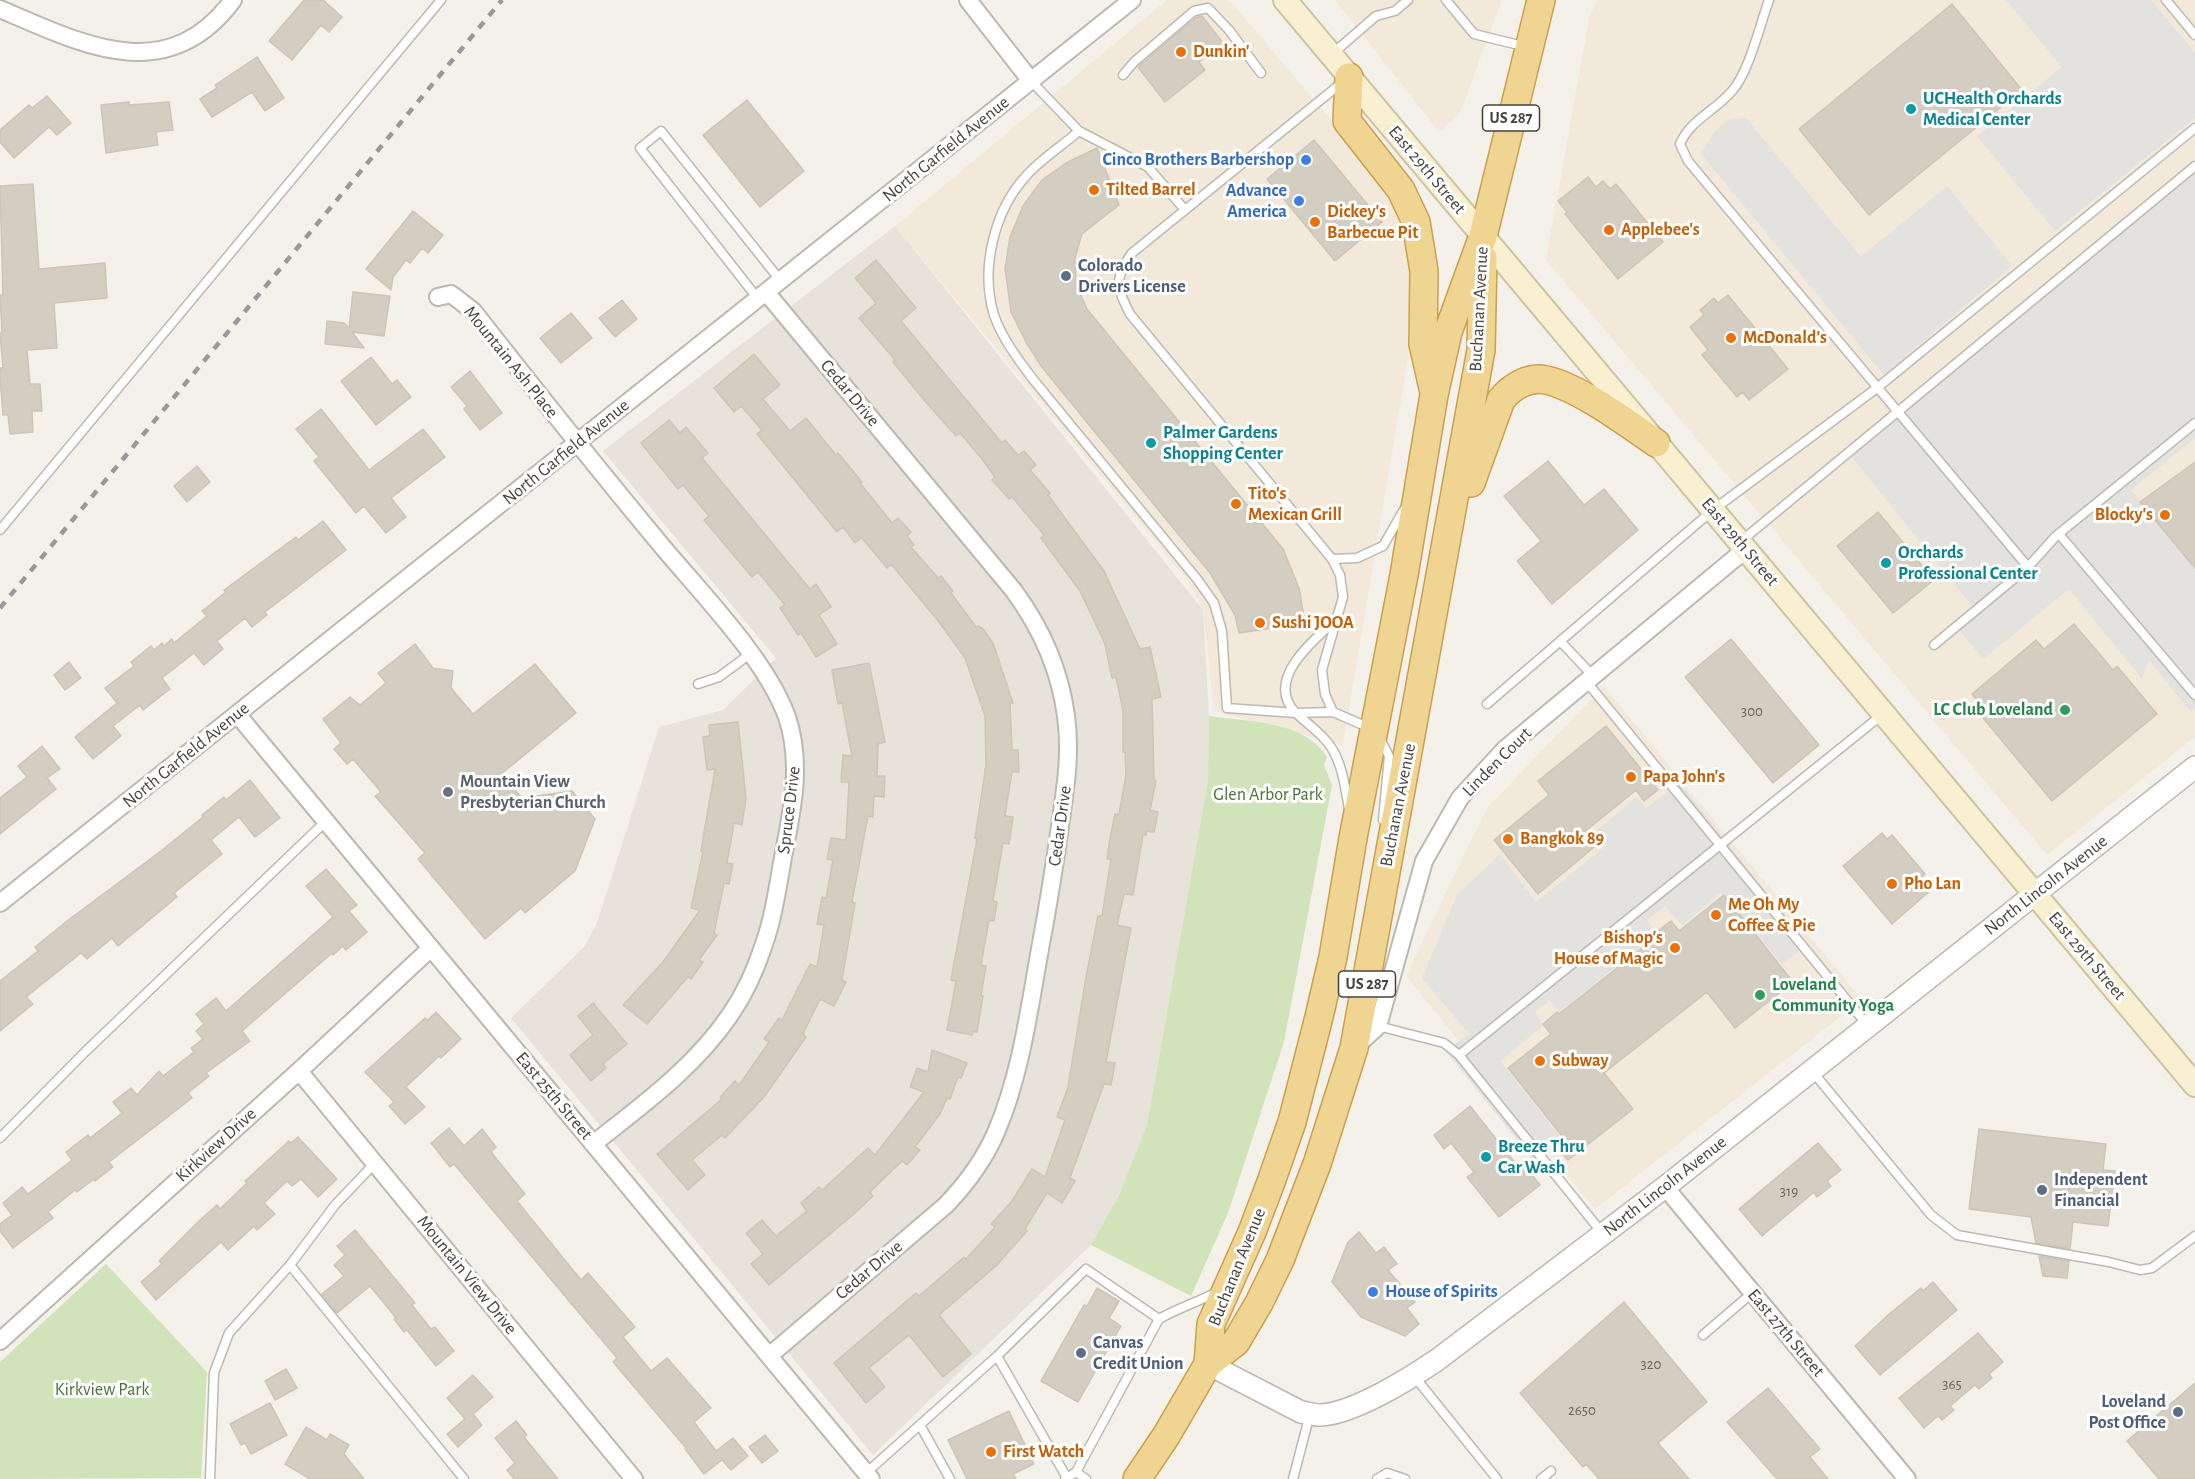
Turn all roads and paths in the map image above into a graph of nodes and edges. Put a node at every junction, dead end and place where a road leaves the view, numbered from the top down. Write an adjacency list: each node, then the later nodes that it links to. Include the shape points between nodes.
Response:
1 (233, 0): 11 (street, via 206,29 172,48 152,52 118,51 68,38)
2 (441, 0): 35 (lane)
3 (968, 0): 18 (street)
4 (1132, 0): 18 (street, North Garfield Avenue)
5 (1284, 0): 14 (main road, East 29th Street)
6 (1408, 0): 14 (lane, via 1395,11 1377,16)
7 (1446, 0): 13 (lane, via 1474,34)
8 (1541, 0): 13 (highway, Buchanan Avenue / US 287)
9 (1769, 0): 27 (lane, via 1732,92 1691,126 1680,144 1688,161)
10 (2166, 0): 12 (lane)
11 (0, 9)
12 (2195, 35)
13 (1528, 47): 23 (highway, Buchanan Avenue / US 287)
14 (1331, 55): 17 (main road, East 29th Street)
15 (1261, 73): 16 (lane, via 1208,8 1194,11)
16 (1123, 75)
17 (1348, 76): 22 (lane); 23 (main road, East 29th Street); 28 (highway, via 1347,121 1401,190 1416,222 1424,271 1423,344)
18 (1031, 81): 20 (lane); 24 (street, North Garfield Avenue)
19 (2195, 128): 27 (lane)
20 (1079, 131): 22 (lane, via 1148,167); 50 (lane, via 1026,176 1005,207 993,240 988,277 994,314 1009,348 1214,603 1222,631 1227,708)
21 (2195, 166): 29 (lane)
22 (1185, 210): 38 (lane, via 1132,253 1119,272 1119,293 1130,314)
23 (1483, 236): 28 (highway, Buchanan Avenue / US 287, via 1448,332); 32 (main road, East 29th Street); 40 (highway, Buchanan Avenue / US 287, via 1481,350)
24 (780, 280): 25 (street, North Garfield Avenue); 25 (lane, via 661,130 640,148)
25 (762, 295): 31 (street, North Garfield Avenue); 83 (street, Cedar Drive, via 1027,609 1057,674 1066,715 1069,761 1054,870 1016,1075 997,1131 980,1164 946,1205)
26 (438, 297): 31 (street, Mountain Ash Place, via 451,294 473,311)
27 (1876, 388): 29 (lane); 34 (lane)
28 (1434, 395): 33 (highway, Buchanan Avenue / US 287)
29 (1896, 411): 37 (lane); 39 (lane)
30 (2195, 423): 36 (lane)
31 (576, 443): 44 (street, Spruce Drive); 51 (street, North Garfield Avenue)
32 (1656, 443): 34 (main road, East 29th Street); 40 (highway, via 1566,387 1544,379 1509,389 1501,400)
33 (1420, 481): 38 (lane, via 1383,546 1357,558); 53 (highway, Buchanan Avenue / US 287)
34 (1713, 510): 37 (main road, East 29th Street); 42 (lane)
35 (0, 530)
36 (2059, 534): 39 (lane); 47 (lane)
37 (1743, 546): 45 (street, Linden Court); 52 (main road, East 29th Street)
38 (1332, 559): 41 (lane, via 1340,575 1343,597)
39 (2028, 567): 43 (lane)
40 (1439, 572): 63 (highway, Buchanan Avenue / US 287)
41 (1338, 618): 49 (lane, via 1323,670 1325,694); 50 (lane, via 1293,664 1285,683 1286,700)
42 (1560, 642): 45 (lane); 48 (lane)
43 (1934, 645)
44 (750, 654): 46 (lane, via 718,677); 72 (street, Spruce Drive, via 783,708 796,759 790,820 764,946 743,995 714,1036 675,1077)
45 (1589, 678): 58 (lane); 64 (street, Linden Court, via 1505,749 1460,798 1424,861)
46 (698, 684)
47 (2193, 689)
48 (1487, 704)
49 (1333, 712): 50 (lane); 53 (lane)
50 (1296, 713): 57 (lane, via 1331,746 1342,768)
51 (237, 714): 55 (street, East 25th Street); 61 (street, North Garfield Avenue)
52 (1884, 714): 58 (lane); 60 (main road, East 29th Street)
53 (1375, 730): 56 (lane, via 1389,756); 57 (highway, Buchanan Avenue / US 287)
54 (2195, 767): 60 (street, North Lincoln Avenue)
55 (326, 821): 62 (street, East 25th Street); 71 (lane)
56 (1382, 828)
57 (1353, 838): 78 (highway, Buchanan Avenue / US 287, via 1333,957 1298,1101)
58 (1720, 845): 65 (lane); 67 (lane)
59 (1380, 851): 63 (lane)
60 (2035, 894): 65 (street, North Lincoln Avenue); 70 (main road, East 29th Street)
61 (0, 903)
62 (431, 948): 68 (street, Kirkview Drive); 72 (street, East 25th Street)
63 (1367, 983): 66 (highway, Buchanan Avenue / US 287)
64 (1378, 1026): 66 (street); 67 (lane, via 1444,1043)
65 (1868, 1026): 69 (street, North Lincoln Avenue)
66 (1354, 1048): 85 (highway, Buchanan Avenue / US 287, via 1281,1260 1236,1342)
67 (1459, 1055): 75 (lane)
68 (299, 1071): 73 (street, Mountain View Drive); 82 (street, Kirkview Drive)
69 (1812, 1071): 74 (street, North Lincoln Avenue); 76 (lane, via 1931,1215 1957,1235 2140,1270 2152,1268)
70 (2195, 1085)
71 (0, 1138)
72 (593, 1144): 83 (street, East 25th Street)
73 (375, 1163): 77 (lane, via 335,1205); 95 (street, Mountain View Drive)
74 (1665, 1187): 75 (street, North Lincoln Avenue); 79 (street, East 27th Street)
75 (1603, 1234): 86 (street, North Lincoln Avenue)
76 (2195, 1236)
77 (290, 1265): 93 (lane, via 229,1333 214,1373); 94 (lane)
78 (1230, 1284): 80 (lane); 85 (highway, Buchanan Avenue / US 287, via 1211,1324)
79 (1752, 1293): 81 (lane); 104 (street, East 27th Street)
80 (1159, 1319): 84 (lane, via 1086,1269); 89 (lane)
81 (1703, 1335)
82 (0, 1341)
83 (769, 1356): 91 (street, East 25th Street)
84 (997, 1356): 88 (lane); 92 (lane)
85 (1208, 1364): 87 (street); 98 (highway, US 287)
86 (1413, 1376): 87 (street, North Lincoln Avenue, via 1348,1408); 102 (lane)
87 (1310, 1414): 99 (lane)
88 (920, 1425): 91 (lane); 96 (lane)
89 (1076, 1472): 92 (lane); 97 (lane)
90 (1551, 1472): 103 (lane)
91 (868, 1476)
92 (1066, 1478)
93 (210, 1479)
94 (464, 1479)
95 (634, 1479)
96 (950, 1479)
97 (1086, 1479)
98 (1137, 1479)
99 (1293, 1479)
100 (1377, 1479): 101 (lane, via 1387,1473)
101 (1405, 1479)
102 (1497, 1479)
103 (1541, 1479)
104 (1907, 1479)

